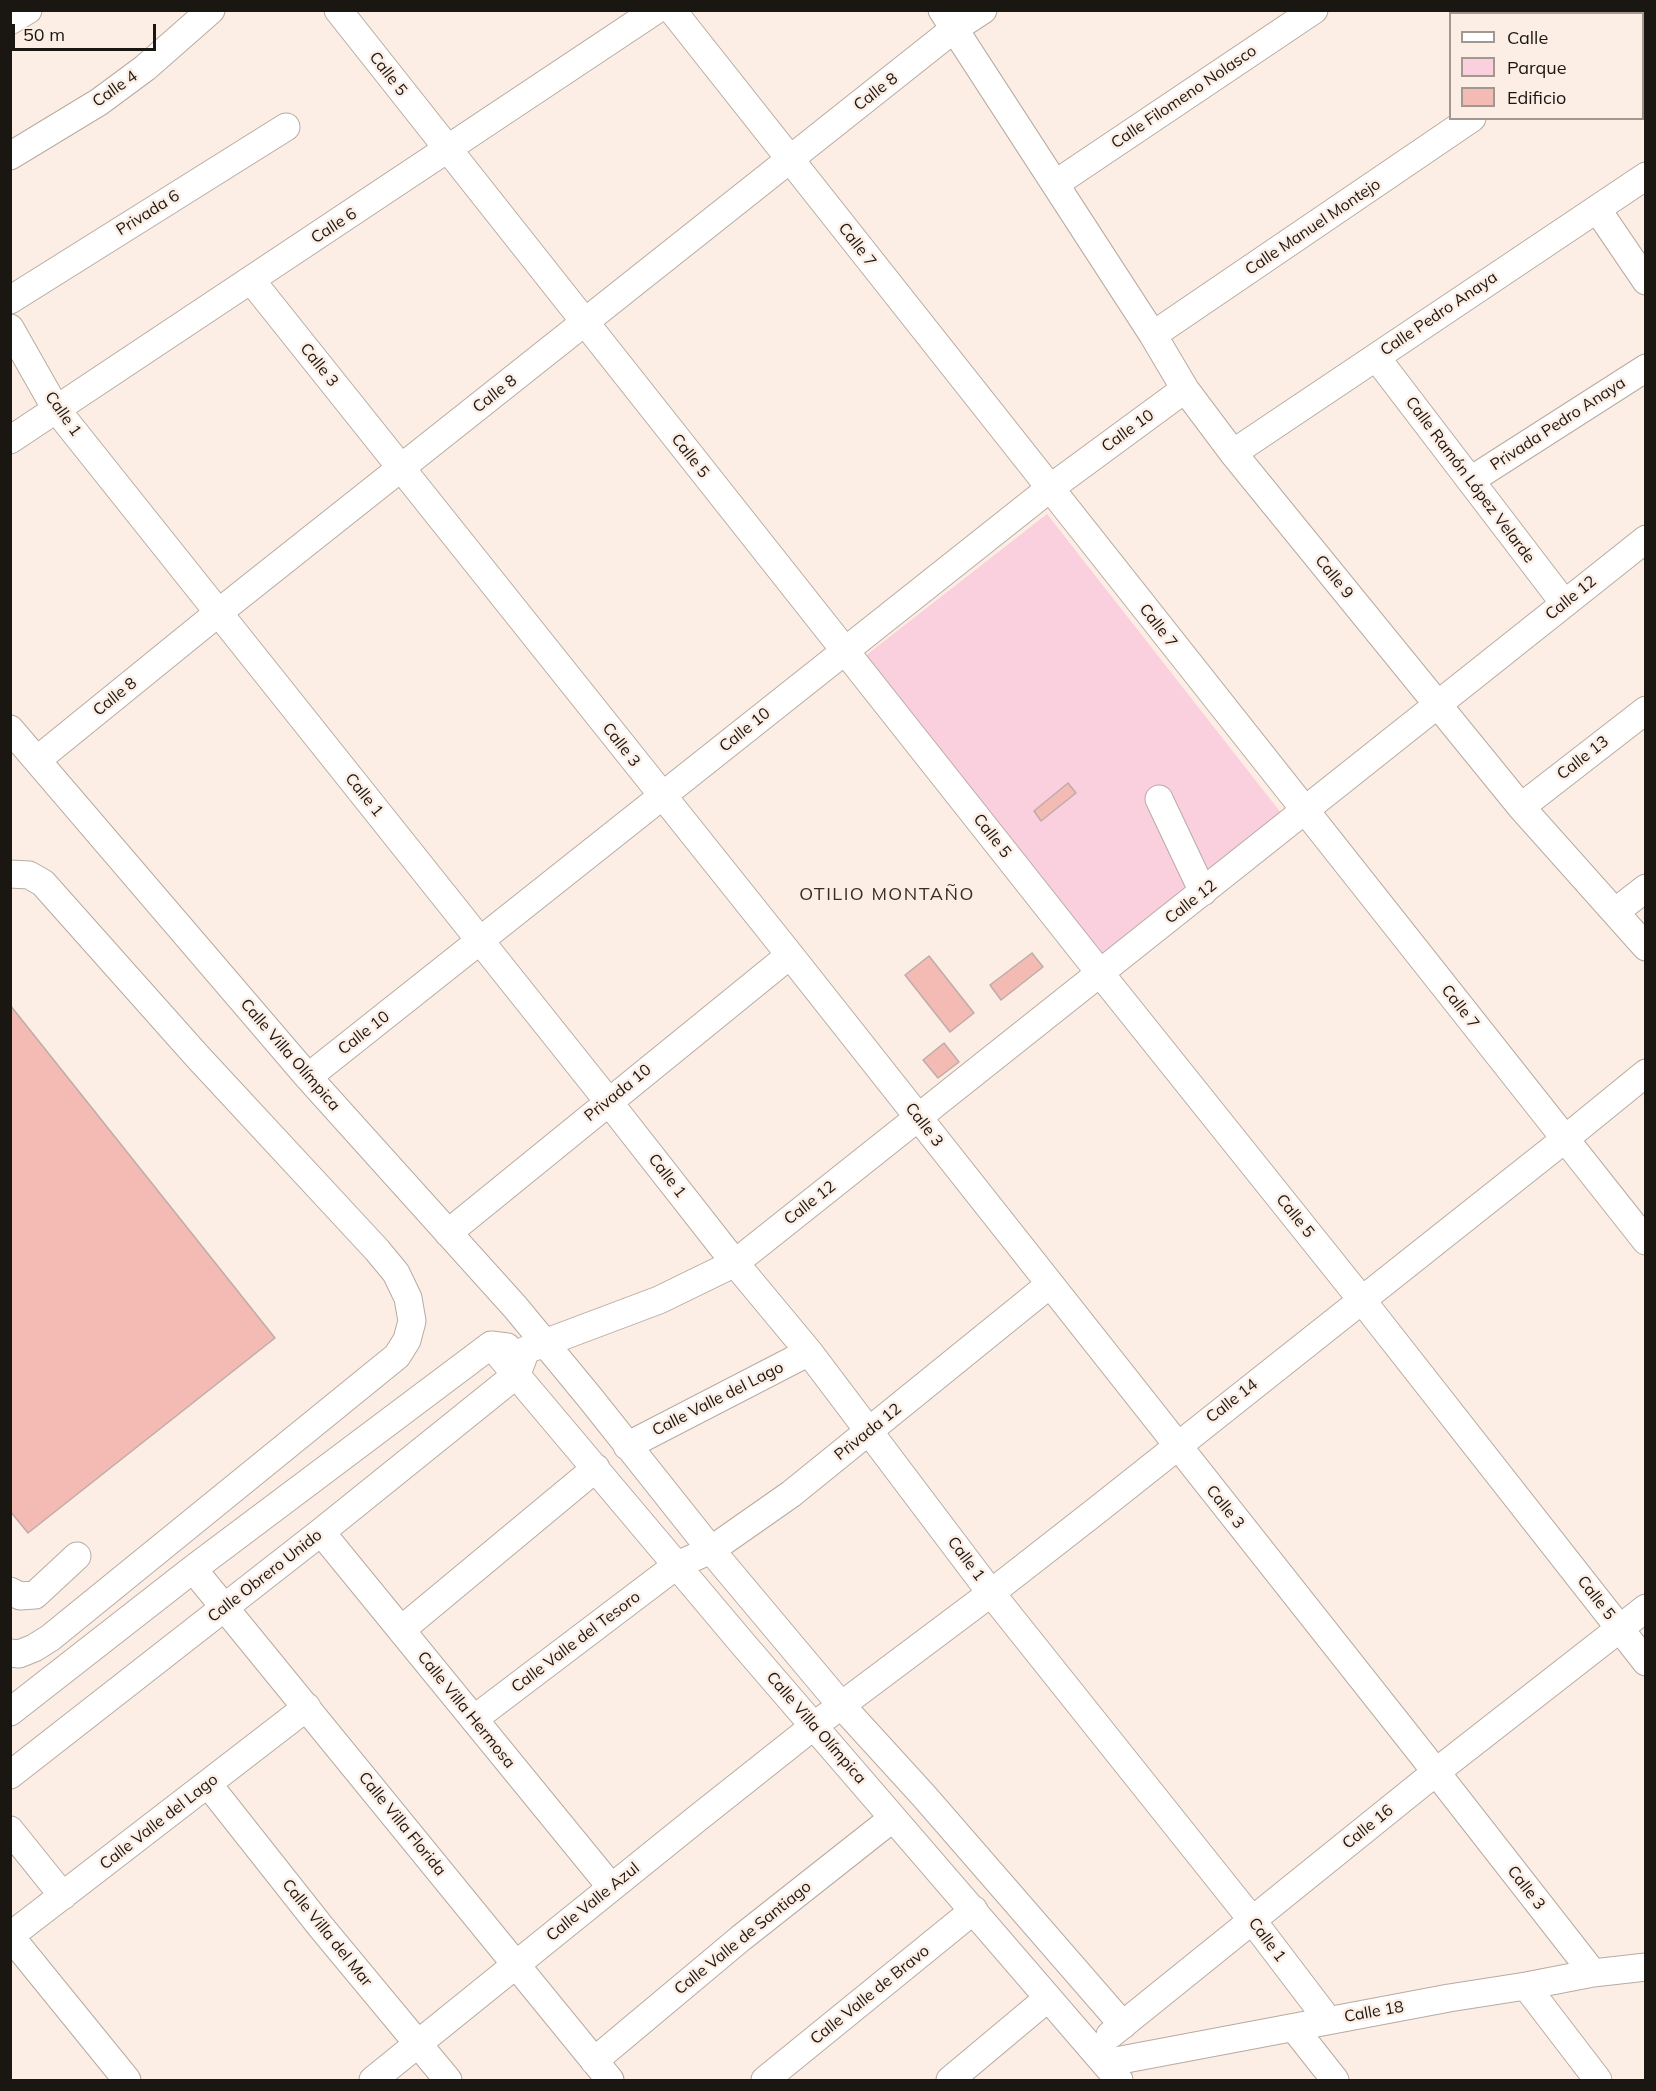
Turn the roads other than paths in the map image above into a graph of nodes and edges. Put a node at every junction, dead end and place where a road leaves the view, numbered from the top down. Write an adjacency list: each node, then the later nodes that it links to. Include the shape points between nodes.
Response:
1 (28, 10): 9 (street)
2 (211, 10): 13 (street, Calle 4, via 99,102)
3 (338, 10): 12 (street, Calle 5)
4 (656, 10): 12 (street, Calle 6)
5 (672, 10): 14 (street, Calle 7)
6 (983, 10): 8 (street, Calle 8)
7 (1314, 10): 16 (street, Calle Filomeno Nolasco)
8 (948, 20): 14 (street, Calle 8); 16 (street, Calle 9)
9 (10, 21)
10 (1470, 120): 23 (street, Calle Manuel Montejo)
11 (286, 127): 20 (street, Privada 6)
12 (448, 150): 18 (street, Calle 6); 21 (street, Calle 5)
13 (10, 156)
14 (789, 160): 21 (street, Calle 8); 32 (street, Calle 7)
15 (1646, 176): 17 (street, Calle Pedro Anaya)
16 (1055, 184): 23 (street, Calle 9)
17 (1597, 209): 19 (street); 24 (street, Calle Pedro Anaya)
18 (251, 280): 27 (street, Calle 6); 30 (street, Calle 3)
19 (1646, 281)
20 (10, 300)
21 (585, 324): 30 (street, Calle 8); 36 (street, Calle 5)
22 (10, 328): 27 (street, Calle 1)
23 (1154, 335): 26 (street, Calle 9)
24 (1376, 357): 29 (street, Calle Pedro Anaya); 31 (street, Calle Ramón López Velarde)
25 (1646, 368): 31 (street, Privada Pedro Anaya)
26 (1185, 389): 29 (street, Calle 9); 32 (street, Calle 10)
27 (56, 409): 28 (street, Calle 6); 35 (street, Calle 1)
28 (10, 440)
29 (1233, 453): 37 (street, Calle 9)
30 (402, 468): 35 (street, Calle 8); 41 (street, Calle 3)
31 (1471, 480): 34 (street, Calle Ramón López Velarde)
32 (1049, 489): 36 (street, Calle 10); 44 (street, Calle 7)
33 (1646, 539): 34 (street, Calle 12)
34 (1564, 603): 37 (street, Calle 12)
35 (218, 613): 40 (street, Calle 8); 49 (street, Calle 1)
36 (844, 651): 41 (street, Calle 10); 52 (street, Calle 5)
37 (1437, 705): 43 (street, Calle 9); 44 (street, Calle 12)
38 (1646, 710): 43 (street, Calle 13)
39 (10, 729): 40 (street, Calle Villa Olímpica)
40 (37, 760): 54 (street, Calle Villa Olímpica)
41 (662, 796): 49 (street, Calle 10); 51 (street, Calle 3)
42 (1159, 799): 47 (street)
43 (1521, 807): 48 (street, Calle 9)
44 (1304, 811): 47 (street, Calle 12); 57 (street, Calle 7)
45 (10, 874): 80 (street, via 29,875 43,883 377,1250 396,1273 408,1298 412,1321 397,1356 50,1638 19,1654)
46 (1646, 888): 48 (street)
47 (1203, 892): 52 (street, Calle 12)
48 (1615, 912): 50 (street, Calle 9)
49 (481, 941): 54 (street, Calle 10); 55 (street, Calle 1)
50 (1646, 947)
51 (790, 955): 55 (street, Privada 10); 56 (street, Calle 3)
52 (1101, 973): 56 (street, Calle 12); 62 (street, Calle 5)
53 (1646, 1073): 57 (street, Calle 14)
54 (308, 1077): 58 (street, Calle Villa Olímpica)
55 (608, 1101): 58 (street, Privada 10); 60 (street, Calle 1)
56 (918, 1118): 60 (street, Calle 12); 61 (street, Calle 3)
57 (1565, 1139): 59 (street, Calle 7); 62 (street, Calle 14)
58 (448, 1233): 64 (street, Calle Villa Olímpica)
59 (1646, 1241)
60 (735, 1263): 63 (street, Calle 1); 64 (street, Calle Obrero Unido)
61 (1049, 1285): 65 (street, Privada 12); 66 (street, Calle 3)
62 (1361, 1299): 66 (street, Calle 14); 78 (street, Calle 5)
63 (808, 1352): 65 (street, Calle 1); 67 (street, Calle Valle del Lago)
64 (529, 1355): 67 (street); 68 (street, Calle Villa Olímpica); 69 (street, Calle Obrero Unido); 73 (street, Calle Obrero Unido, via 491,1345)
65 (870, 1432): 70 (street, Privada 12); 75 (street, Calle 1)
66 (1176, 1445): 75 (street, Calle 14); 87 (street, Calle 3)
67 (627, 1446): 70 (street)
68 (596, 1468): 72 (street, Calle Villa Olímpica); 79 (street)
69 (321, 1533): 76 (street, Calle Obrero Unido); 79 (street, Calle Villa Hermosa)
70 (711, 1550): 72 (street, Privada 12); 82 (street)
71 (77, 1556): 74 (street, via 35,1595 20,1596)
72 (677, 1565): 85 (street, Calle Valle del Tesoro); 86 (street, Calle Villa Olímpica)
73 (193, 1569): 76 (street, Calle Villa Florida); 84 (street, Calle Obrero Unido)
74 (10, 1591)
75 (991, 1593): 82 (street, Calle 14); 95 (street, Calle 1)
76 (225, 1608): 83 (street, Calle Villa Florida); 88 (street, Calle Obrero Unido)
77 (1646, 1608): 78 (street, Calle 16)
78 (1620, 1629): 81 (street, Calle 5); 87 (street, Calle 16)
79 (401, 1630): 85 (street, Calle Villa Hermosa)
80 (10, 1653)
81 (1646, 1662)
82 (841, 1705): 86 (street, Calle 14); 103 (street)
83 (307, 1707): 89 (street, Calle Valle del Lago); 97 (street, Calle Villa Florida)
84 (10, 1712)
85 (474, 1719): 92 (street, Calle Villa Hermosa)
86 (815, 1725): 90 (street, Calle Villa Olímpica); 92 (street, Calle Valle Azul)
87 (1437, 1772): 95 (street, Calle 16); 99 (street, Calle 3)
88 (10, 1776)
89 (208, 1784): 93 (street, Calle Valle del Lago); 105 (street, Calle Villa del Mar)
90 (893, 1818): 94 (street, Calle Villa Olímpica); 107 (street, Calle Valle de Santiago, via 741,1938)
91 (10, 1830): 93 (street)
92 (611, 1887): 97 (street, Calle Valle Azul)
93 (63, 1896): 96 (street, Calle Valle del Lago)
94 (974, 1910): 101 (street, Calle Villa Olímpica); 111 (street, Calle Valle de Bravo)
95 (1252, 1920): 102 (street, Calle 1); 103 (street, Calle 16)
96 (10, 1936): 108 (street)
97 (515, 1965): 105 (street, Calle Valle Azul); 107 (street, Calle Villa Florida)
98 (1646, 1967): 99 (street, Calle 18)
99 (1593, 1973): 100 (street, Calle 18)
100 (1526, 1986): 102 (street, Calle 18); 114 (street)
101 (1048, 1998): 106 (street, Calle Villa Olímpica); 112 (street)
102 (1328, 2020): 104 (street, Calle 18)
103 (1123, 2025): 106 (street, Calle 16)
104 (1294, 2028): 106 (street, Calle 18); 113 (street)
105 (418, 2044): 109 (street, Calle Valle Azul); 110 (street, Calle Villa del Mar)
106 (1106, 2064)
107 (602, 2071)
108 (127, 2080)
109 (373, 2080)
110 (448, 2080)
111 (765, 2080)
112 (950, 2080)
113 (1335, 2080)
114 (1598, 2080)

